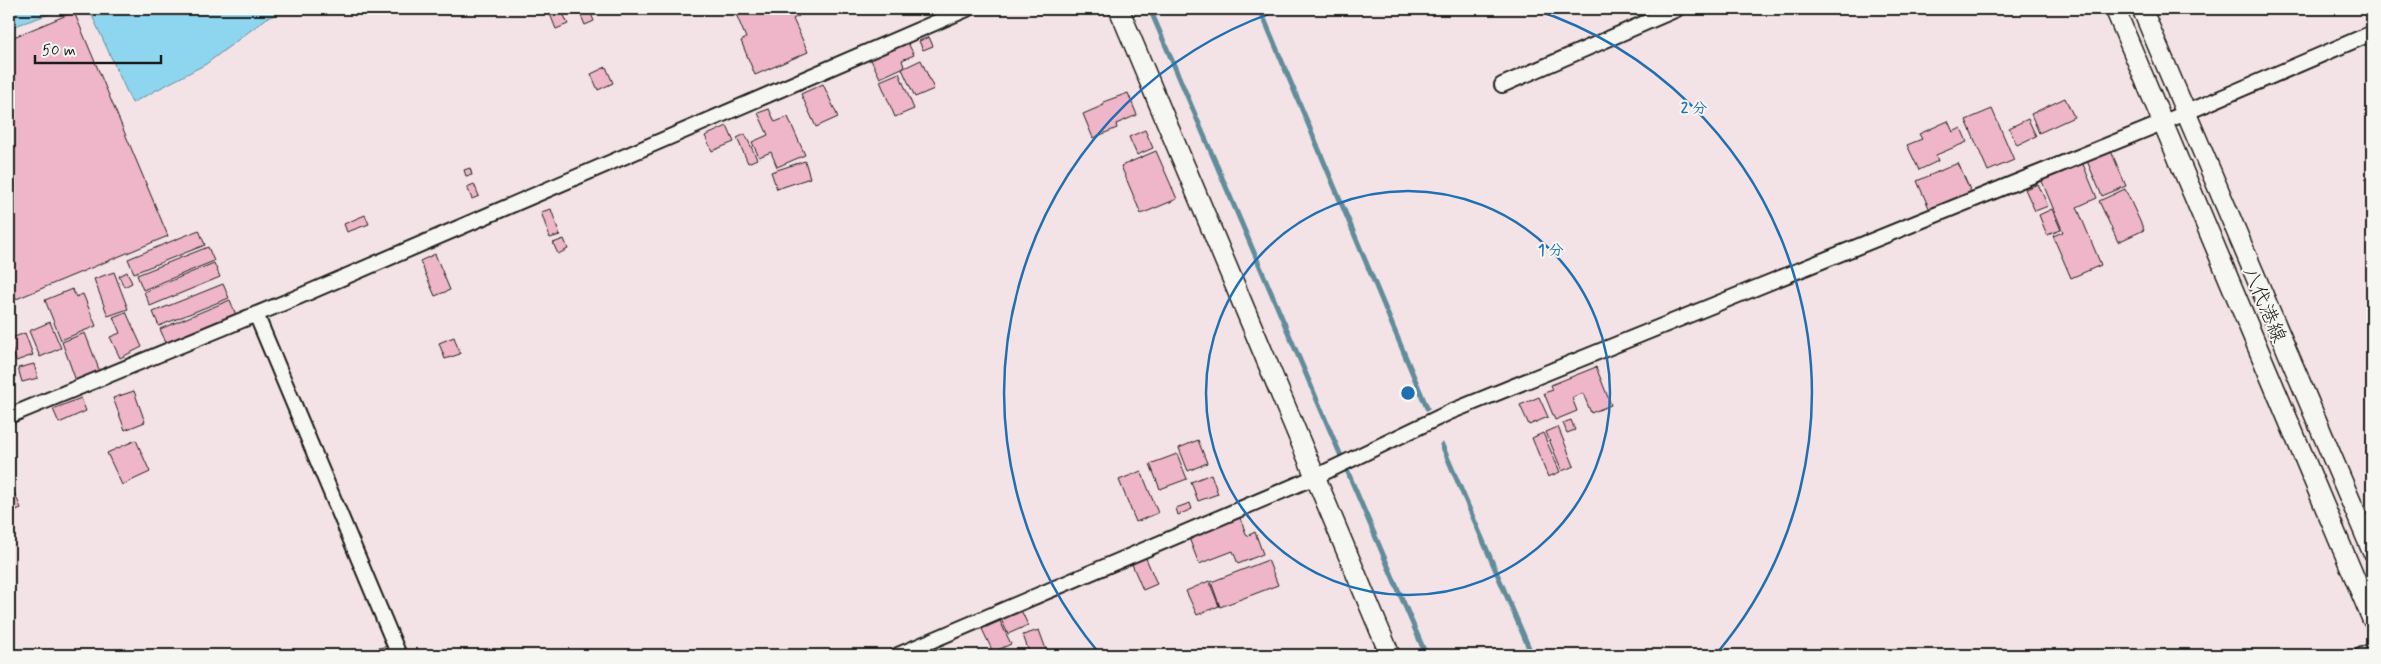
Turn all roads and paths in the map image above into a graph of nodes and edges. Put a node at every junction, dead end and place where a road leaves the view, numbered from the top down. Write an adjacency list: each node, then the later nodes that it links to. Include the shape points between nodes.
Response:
1 (967, 9): 10 (street)
2 (1118, 9): 12 (main road)
3 (1677, 9): 7 (street)
4 (2115, 9): 9 (main road, 八代港線)
5 (2142, 9): 8 (main road, 八代港線)
6 (2372, 32): 8 (street)
7 (1502, 85)
8 (2187, 113): 9 (street); 13 (main road, 八代港線)
9 (2162, 123): 12 (street, via 1450,412); 14 (main road, 八代港線)
10 (256, 314): 11 (street); 16 (street)
11 (9, 416)
12 (1315, 477): 17 (street); 18 (main road)
13 (2372, 551)
14 (2372, 619)
15 (2372, 651): 19 (street)
16 (399, 655)
17 (898, 655)
18 (1390, 655)
19 (2362, 655)

